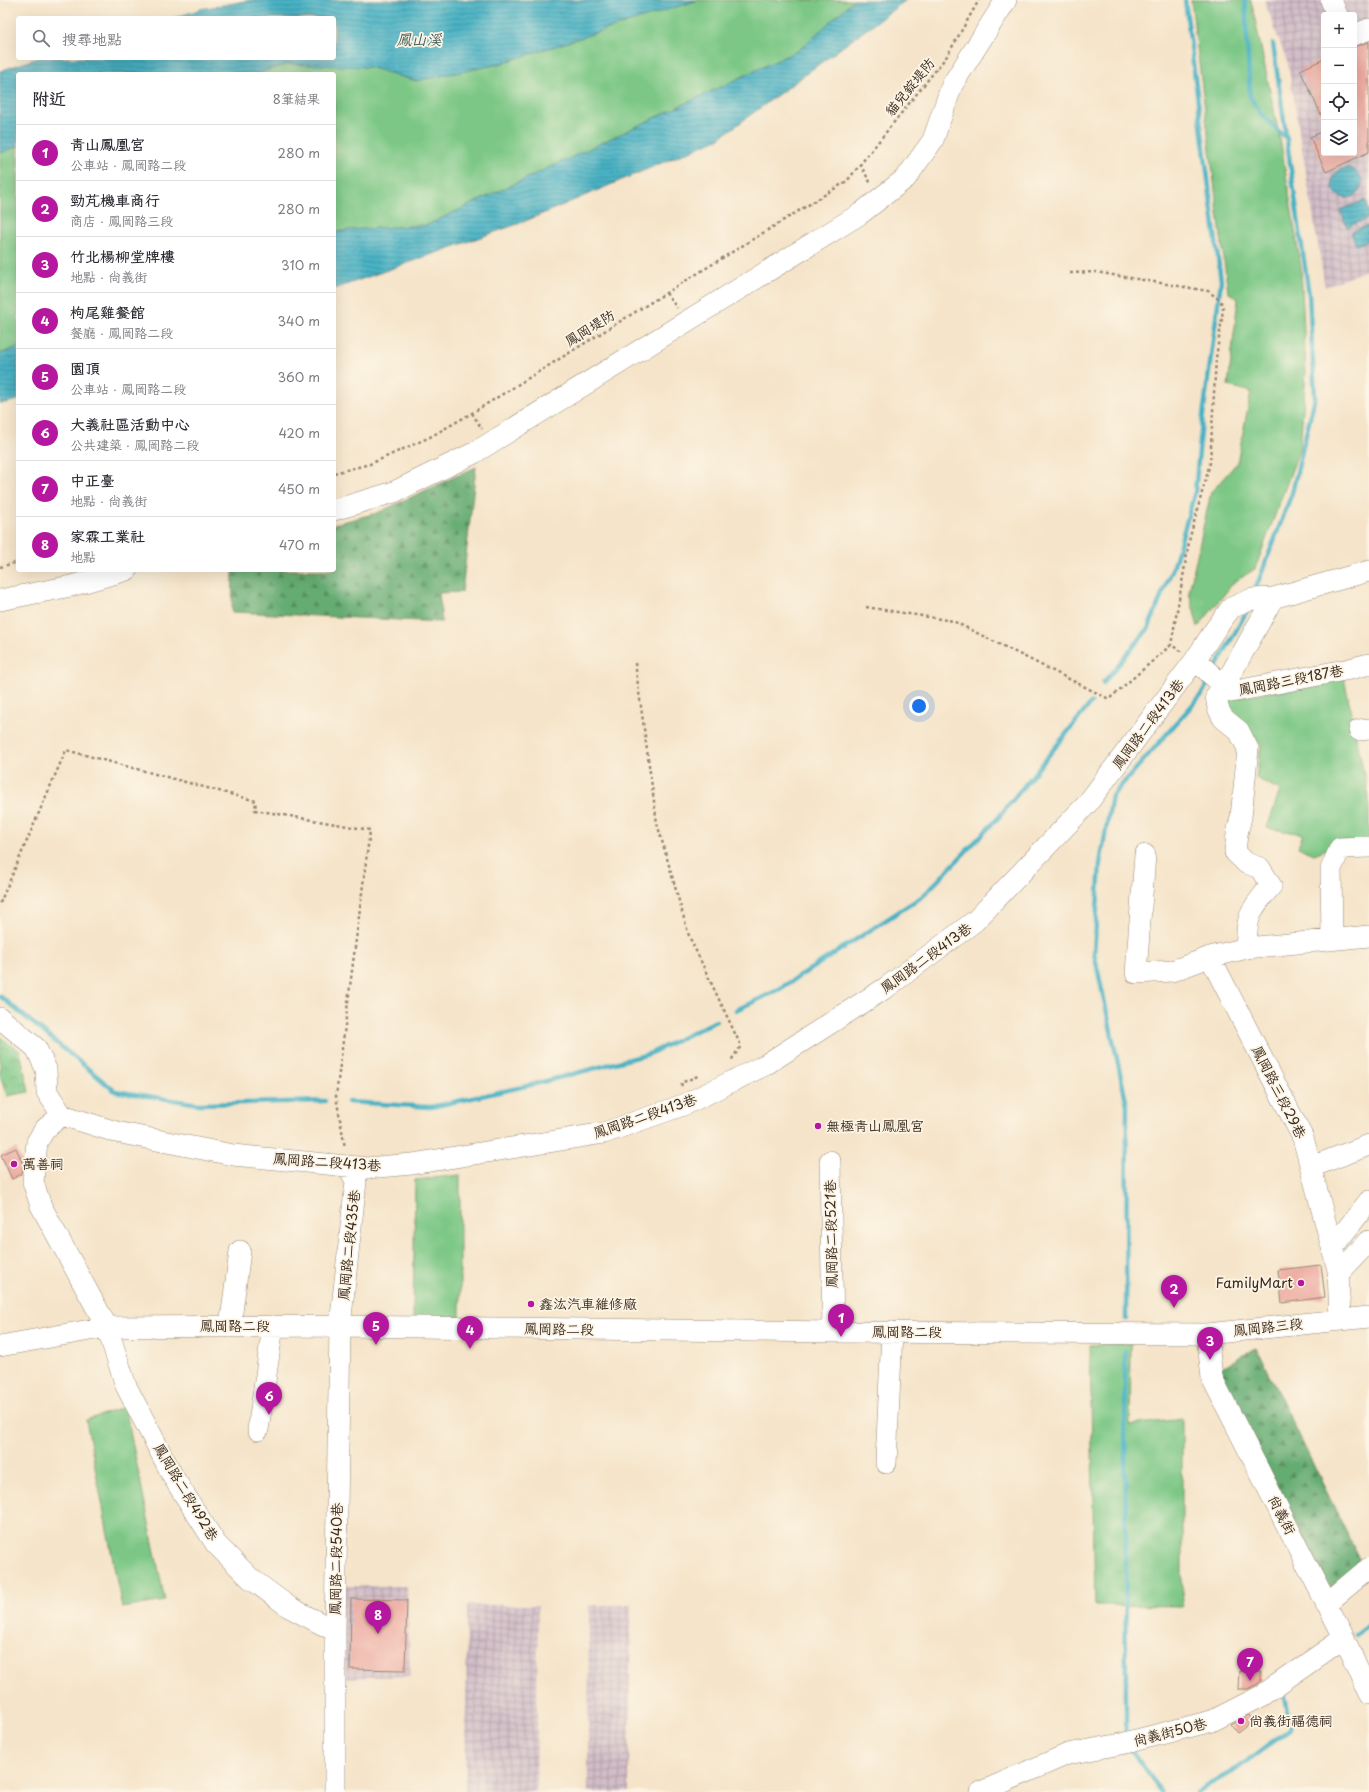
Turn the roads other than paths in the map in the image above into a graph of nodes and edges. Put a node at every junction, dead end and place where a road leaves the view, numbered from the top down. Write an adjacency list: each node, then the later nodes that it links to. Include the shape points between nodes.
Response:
1 (1006, 0): 6 (street, via 952,85 933,140 906,178 860,214 474,453 394,492)
2 (1331, 0): 3 (street)
3 (1336, 12)
4 (1369, 29): 5 (street)
5 (1357, 34)
6 (336, 509)
7 (1369, 571): 9 (street)
8 (121, 572): 10 (street, via 71,586)
9 (1273, 598): 11 (street, 鳳岡路二段413巷, via 1252,599 1231,608); 13 (street, 鳳岡路三段187巷)
10 (0, 600)
11 (1195, 660): 13 (street); 24 (street, 鳳岡路二段413巷, via 1087,804 975,921 887,987 765,1065 686,1104 604,1133 412,1164 367,1168)
12 (1369, 664): 13 (street, 鳳岡路三段187巷, via 1231,692)
13 (1224, 686): 18 (street, via 1216,696 1218,708 1223,718 1239,731 1248,749 1235,852 1246,863 1260,868 1272,886 1259,900 1247,921)
14 (1369, 847): 17 (street, via 1340,848 1331,868)
15 (1145, 855): 19 (street, via 1136,973 1172,971)
16 (1369, 936): 17 (street)
17 (1332, 939): 18 (street)
18 (1247, 948): 19 (street)
19 (1210, 957): 25 (street, 鳳岡路三段29巷, via 1303,1138)
20 (0, 1018): 21 (street, via 36,1048 46,1069 47,1092)
21 (62, 1115): 24 (street, 鳳岡路二段413巷, via 116,1132 233,1155); 33 (street, via 45,1129 37,1142 33,1182 41,1206)
22 (1369, 1145): 25 (street)
23 (830, 1161): 37 (street, 鳳岡路二段521巷)
24 (348, 1166): 36 (street, 鳳岡路二段435巷, via 356,1180)
25 (1311, 1167): 28 (street, 鳳岡路三段29巷)
26 (1369, 1201): 28 (street)
27 (1369, 1241): 30 (street)
28 (1332, 1248): 30 (street, 鳳岡路三段29巷)
29 (240, 1251): 34 (street)
30 (1338, 1274): 32 (street, 鳳岡路三段29巷)
31 (1369, 1317): 32 (street, 鳳岡路三段)
32 (1340, 1320): 40 (street, 鳳岡路三段)
33 (107, 1326): 34 (street, 鳳岡路二段); 41 (street, 鳳岡路二段); 46 (street, 鳳岡路二段492巷, via 126,1386 175,1480 216,1544 250,1578 283,1603)
34 (230, 1326): 35 (street, 鳳岡路二段)
35 (272, 1326): 36 (street, 鳳岡路二段); 42 (street)
36 (340, 1326): 37 (street, 鳳岡路二段); 46 (street, 鳳岡路二段540巷)
37 (833, 1332): 38 (street, 鳳岡路二段)
38 (892, 1332): 39 (street, 鳳岡路二段); 43 (street)
39 (1120, 1334): 40 (street, 鳳岡路三段)
40 (1207, 1334): 45 (street, 尚義街, via 1212,1378)
41 (0, 1346)
42 (258, 1430)
43 (886, 1463)
44 (1369, 1568): 45 (street)
45 (1326, 1604): 47 (street, 尚義街)
46 (335, 1631): 49 (street, 鳳岡路二段540巷)
47 (1344, 1638): 48 (street, 尚義街); 50 (street, 尚義街50巷, via 1261,1696 1212,1722 1068,1754)
48 (1368, 1688)
49 (335, 1792)
50 (981, 1792)

